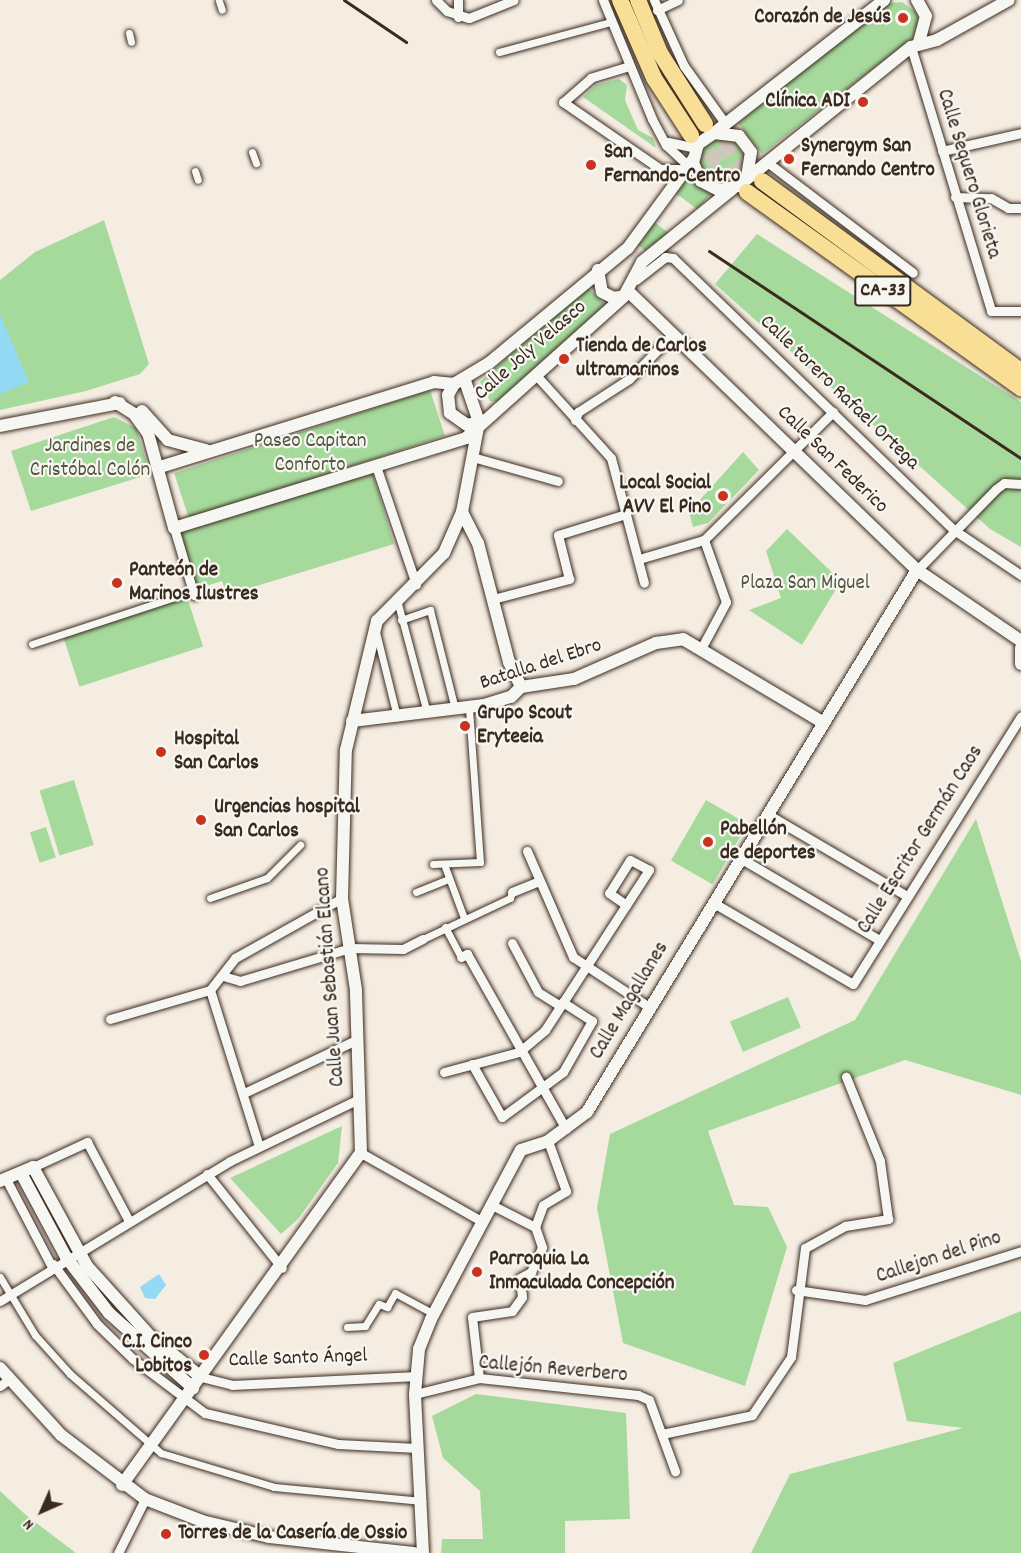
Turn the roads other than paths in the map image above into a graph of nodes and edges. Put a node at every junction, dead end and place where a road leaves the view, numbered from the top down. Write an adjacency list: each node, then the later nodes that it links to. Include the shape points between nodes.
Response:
1 (436, 0): 15 (street)
2 (458, 0): 15 (street)
3 (514, 0): 15 (street)
4 (603, 0): 16 (street)
5 (620, 0): 28 (highway)
6 (638, 0): 23 (highway, via 671,74)
7 (654, 0): 14 (street)
8 (678, 0): 14 (street)
9 (884, 0): 22 (street)
10 (917, 0): 19 (street, via 926,16)
11 (219, 2): 13 (street)
12 (1004, 2): 19 (street, via 938,40)
13 (222, 10)
14 (657, 10): 22 (street, via 684,66)
15 (458, 17)
16 (610, 22): 20 (street); 21 (street)
17 (129, 33): 18 (street)
18 (131, 42)
19 (915, 45): 26 (street, Calle Sequero Glorieta); 29 (street)
20 (499, 52)
21 (626, 67): 25 (street); 28 (street, via 591,78 563,102 660,169)
22 (725, 123): 23 (street)
23 (709, 128): 28 (street); 33 (street, via 733,133 744,141 752,158)
24 (1021, 133): 26 (street)
25 (662, 137): 28 (street); 28 (street)
26 (942, 151): 34 (street, Calle Sequero Glorieta)
27 (252, 152): 30 (street)
28 (691, 158): 33 (street, via 712,188); 36 (street)
29 (766, 162): 33 (street); 39 (street)
30 (256, 163)
31 (195, 171): 32 (street)
32 (198, 180)
33 (747, 185): 37 (street); 44 (highway, CA-33); 47 (highway, CA-33)
34 (955, 197): 35 (street, via 991,198 1008,208); 42 (street, Calle Sequero Glorieta, via 991,311)
35 (1021, 208)
36 (628, 248): 37 (street); 38 (street, Calle Joly Velasco)
37 (642, 262): 40 (street, Calle Joly Velasco)
38 (598, 270): 41 (street, Calle San Federico, via 602,292 614,298); 46 (street, Calle Joly Velasco)
39 (913, 273)
40 (636, 280): 41 (street, Calle Joly Velasco); 49 (street, Calle torero Rafael Ortega, via 668,256)
41 (626, 293): 43 (street, Calle San Federico); 45 (street, Calle Joly Velasco)
42 (1021, 311)
43 (673, 334): 50 (street, via 629,379); 54 (street, Calle San Federico)
44 (1021, 371)
45 (535, 374): 50 (street); 51 (street, Calle Joly Velasco)
46 (459, 381): 51 (street); 51 (street, via 448,395 450,413 466,425); 53 (street, via 434,382)
47 (1021, 388)
48 (115, 402): 52 (street); 53 (street, via 141,411 168,440); 57 (street, via 142,423)
49 (833, 412): 54 (street); 63 (street, Calle torero Rafael Ortega)
50 (577, 416): 61 (street, via 611,458)
51 (479, 422): 55 (street, Calle Juan Sebastián Elcano); 56 (street, Calle Joly Velasco, via 466,438)
52 (0, 426)
53 (207, 450): 57 (street)
54 (795, 450): 64 (street); 66 (street, Calle San Federico)
55 (476, 458): 58 (street); 60 (street, Calle Juan Sebastián Elcano)
56 (376, 465): 62 (street); 69 (street)
57 (160, 467): 62 (street)
58 (558, 481)
59 (1021, 484): 63 (street, via 1004,483)
60 (462, 512): 69 (street, Calle Juan Sebastián Elcano, via 448,546); 72 (street, via 482,557)
61 (626, 514): 65 (street); 72 (street, via 558,535 569,579)
62 (174, 528): 70 (street)
63 (954, 530): 66 (street); 67 (street, Calle torero Rafael Ortega)
64 (704, 540): 65 (street); 77 (street, via 726,602)
65 (639, 559): 68 (street)
66 (917, 570): 75 (street, Calle San Federico); 87 (street, Calle Magallanes)
67 (1021, 575)
68 (644, 583)
69 (416, 584): 71 (street, Calle Juan Sebastián Elcano)
70 (194, 593): 76 (street)
71 (397, 598): 73 (street); 74 (street, Calle Juan Sebastián Elcano)
72 (493, 599): 80 (street)
73 (401, 620): 82 (street, via 430,610); 83 (street)
74 (375, 628): 85 (street); 86 (street, Calle Juan Sebastián Elcano)
75 (1021, 641)
76 (32, 644)
77 (702, 647): 80 (street, Batalla del Ebro, via 683,639 656,643 574,679); 87 (street, Batalla del Ebro)
78 (1021, 648): 79 (street)
79 (1021, 664)
80 (521, 687): 81 (street, Batalla del Ebro, via 511,698)
81 (469, 708): 82 (street, Batalla del Ebro); 93 (street, via 480,862)
82 (455, 709): 83 (street, Batalla del Ebro)
83 (427, 713): 85 (street, Batalla del Ebro)
84 (1021, 716): 98 (street, Calle Escritor Germán Caos)
85 (397, 717): 86 (street, Batalla del Ebro)
86 (352, 722): 100 (street, Calle Juan Sebastián Elcano, via 343,799)
87 (824, 723): 88 (street, Calle Magallanes)
88 (767, 814): 91 (street, Calle Magallanes); 98 (street)
89 (300, 845): 99 (street, via 267,878)
90 (527, 851): 95 (street)
91 (740, 858): 101 (street, Calle Magallanes); 106 (street)
92 (433, 864): 93 (street)
93 (444, 864): 94 (street)
94 (449, 879): 96 (street); 103 (street)
95 (539, 882): 97 (street); 110 (street, via 573,957)
96 (416, 892)
97 (512, 892): 103 (street, via 510,898)
98 (907, 896): 106 (street, Calle Escritor Germán Caos)
99 (210, 898)
100 (342, 898): 108 (street, Calle Juan Sebastián Elcano); 111 (street, via 235,958)
101 (712, 902): 106 (street, Calle Escritor Germán Caos, via 853,984); 114 (street, Calle Magallanes)
102 (626, 905): 102 (street, via 649,870 630,860 609,893); 110 (street)
103 (464, 918): 104 (street)
104 (445, 927): 105 (street); 109 (street)
105 (423, 939): 108 (street, via 404,949)
106 (879, 940)
107 (512, 943): 113 (street, via 538,992)
108 (350, 948): 111 (street, via 240,981); 116 (street, Calle Juan Sebastián Elcano)
109 (464, 956): 117 (street)
110 (587, 968): 113 (street); 114 (street)
111 (223, 976): 112 (street)
112 (210, 990): 115 (street); 122 (street)
113 (562, 1004): 117 (street, via 544,1030); 121 (street, via 592,1021 563,1072)
114 (648, 1007): 124 (street, Calle Magallanes, via 587,1112)
115 (110, 1019)
116 (358, 1039): 122 (street); 123 (street, Calle Juan Sebastián Elcano)
117 (519, 1052): 118 (street); 121 (street)
118 (472, 1064): 119 (street); 121 (street, via 502,1117)
119 (444, 1071)
120 (846, 1077): 141 (street, via 880,1161 888,1219 845,1226 805,1248)
121 (541, 1088): 124 (street)
122 (244, 1093): 126 (street)
123 (359, 1099): 126 (street); 127 (street, Calle Juan Sebastián Elcano)
124 (566, 1129): 125 (street, Calle Magallanes)
125 (548, 1141): 132 (street, Calle Magallanes, via 521,1150); 135 (street, via 566,1191 543,1205)
126 (259, 1146): 130 (street)
127 (362, 1153): 134 (street); 139 (street)
128 (33, 1167): 129 (street); 133 (street, via 87,1142); 137 (street, Calle Santo Ángel)
129 (21, 1173): 131 (street); 137 (street, Calle Santo Ángel)
130 (207, 1174): 133 (street); 139 (street)
131 (3, 1180): 138 (street)
132 (490, 1204): 134 (street, Calle Magallanes); 135 (street)
133 (128, 1219): 137 (street)
134 (481, 1221): 144 (street, Calle Magallanes)
135 (535, 1227): 149 (street, via 542,1247 531,1272 520,1278 522,1297 512,1311 471,1317)
136 (1021, 1251): 141 (street, Callejon del Pino, via 865,1300)
137 (71, 1254): 138 (street); 148 (street, Calle Santo Ángel, via 121,1307); 151 (street, Calle Santo Ángel, via 109,1313)
138 (52, 1265): 142 (street); 153 (street, via 97,1324)
139 (282, 1268): 148 (street)
140 (0, 1277): 142 (street)
141 (796, 1290): 154 (street, via 791,1357 752,1415)
142 (12, 1293): 143 (street); 155 (street, via 35,1335 70,1374)
143 (0, 1301)
144 (434, 1314): 145 (street, via 395,1293 387,1307 379,1304 365,1326); 147 (street, Calle Magallanes, via 419,1349)
145 (347, 1326)
146 (0, 1368): 150 (street)
147 (417, 1376): 148 (street, Calle Santo Ángel, via 232,1385); 152 (street, Calle Magallanes)
148 (201, 1377): 151 (street)
149 (479, 1378): 152 (street, Callejón Reverbero); 154 (street, Callejón Reverbero, via 638,1395 649,1400)
150 (4, 1382): 158 (street)
151 (193, 1388): 153 (street)
152 (415, 1394): 156 (street, Calle Magallanes)
153 (184, 1400): 155 (street); 156 (street, via 205,1413 271,1431 338,1444)
154 (662, 1434): 157 (street, Callejón Reverbero)
155 (152, 1444): 158 (street); 160 (street, via 189,1464 274,1487)
156 (417, 1448): 160 (street, Calle Magallanes)
157 (675, 1471)
158 (122, 1485): 159 (street)
159 (145, 1499): 161 (street); 162 (street, via 202,1521 269,1537)
160 (422, 1501): 163 (street, Calle Magallanes)
161 (118, 1553)
162 (414, 1553)
163 (423, 1553)

